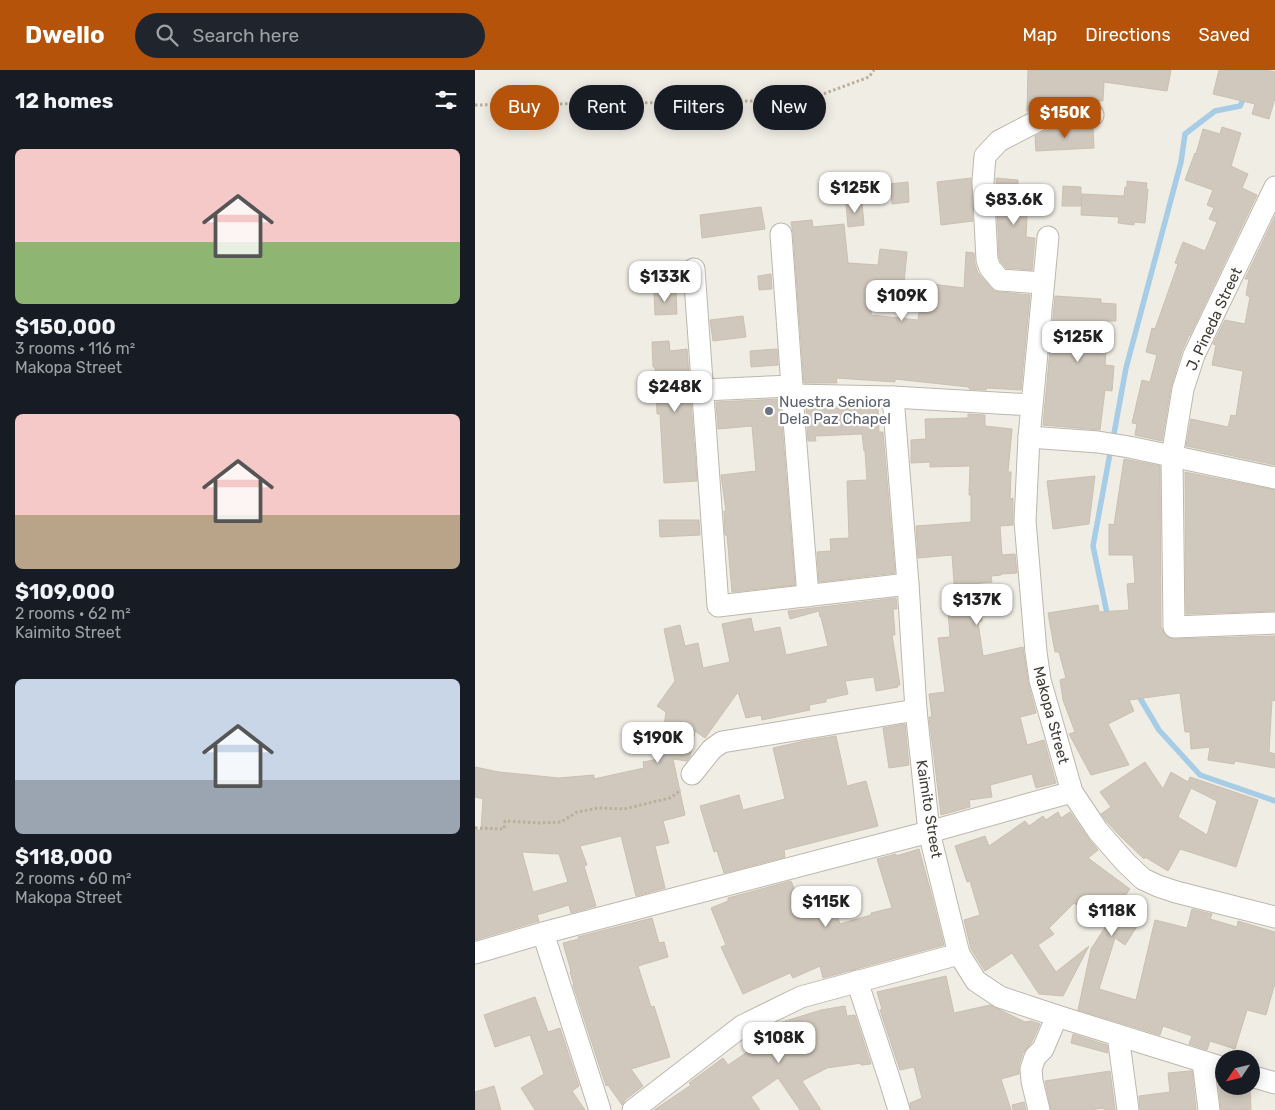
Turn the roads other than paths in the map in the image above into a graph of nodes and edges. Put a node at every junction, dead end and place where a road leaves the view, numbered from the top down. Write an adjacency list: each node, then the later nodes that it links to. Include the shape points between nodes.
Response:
1 (1093, 115): 6 (street, via 1049,115 999,141 985,156 983,181 990,268 1000,280)
2 (1275, 188): 12 (street, J. Pineda Street, via 1195,355 1183,389)
3 (781, 234): 8 (street)
4 (1048, 237): 6 (street, Makopa Street)
5 (694, 269): 7 (street)
6 (1043, 283): 10 (street, Makopa Street)
7 (703, 390): 8 (street); 15 (street, via 719,606)
8 (792, 390): 9 (street); 15 (street)
9 (893, 398): 10 (street); 14 (street, Kaimito Street)
10 (1032, 405): 11 (street, Makopa Street)
11 (1029, 437): 12 (street, via 1098,442); 19 (street, Makopa Street, via 1025,521 1036,652 1040,680)
12 (1173, 457): 13 (street); 16 (street, J. Pineda Street, via 1174,627)
13 (1275, 478)
14 (908, 584): 15 (street); 17 (street, Kaimito Street)
15 (808, 596)
16 (1275, 623)
17 (916, 710): 18 (street, via 723,742 712,749); 20 (street, Kaimito Street)
18 (692, 774)
19 (1072, 792): 20 (street); 21 (street, Makopa Street, via 1098,831 1143,879 1176,892)
20 (929, 832): 22 (street); 24 (street, Kaimito Street)
21 (1275, 917)
22 (543, 933): 23 (street); 32 (street)
23 (475, 953)
24 (959, 954): 25 (street); 26 (street, Kaimito Street, via 976,981 1000,997)
25 (857, 981): 33 (street, via 801,997 743,1026); 34 (street)
26 (1057, 1016): 27 (street, Kaimito Street); 35 (street, via 1031,1070)
27 (1118, 1034): 28 (street, Kaimito Street); 36 (street)
28 (1203, 1062): 29 (street, Kaimito Street); 37 (street)
29 (1215, 1065)
30 (1260, 1079): 31 (street)
31 (1275, 1083)
32 (600, 1110)
33 (633, 1110)
34 (899, 1110)
35 (1039, 1110)
36 (1128, 1110)
37 (1209, 1110)

